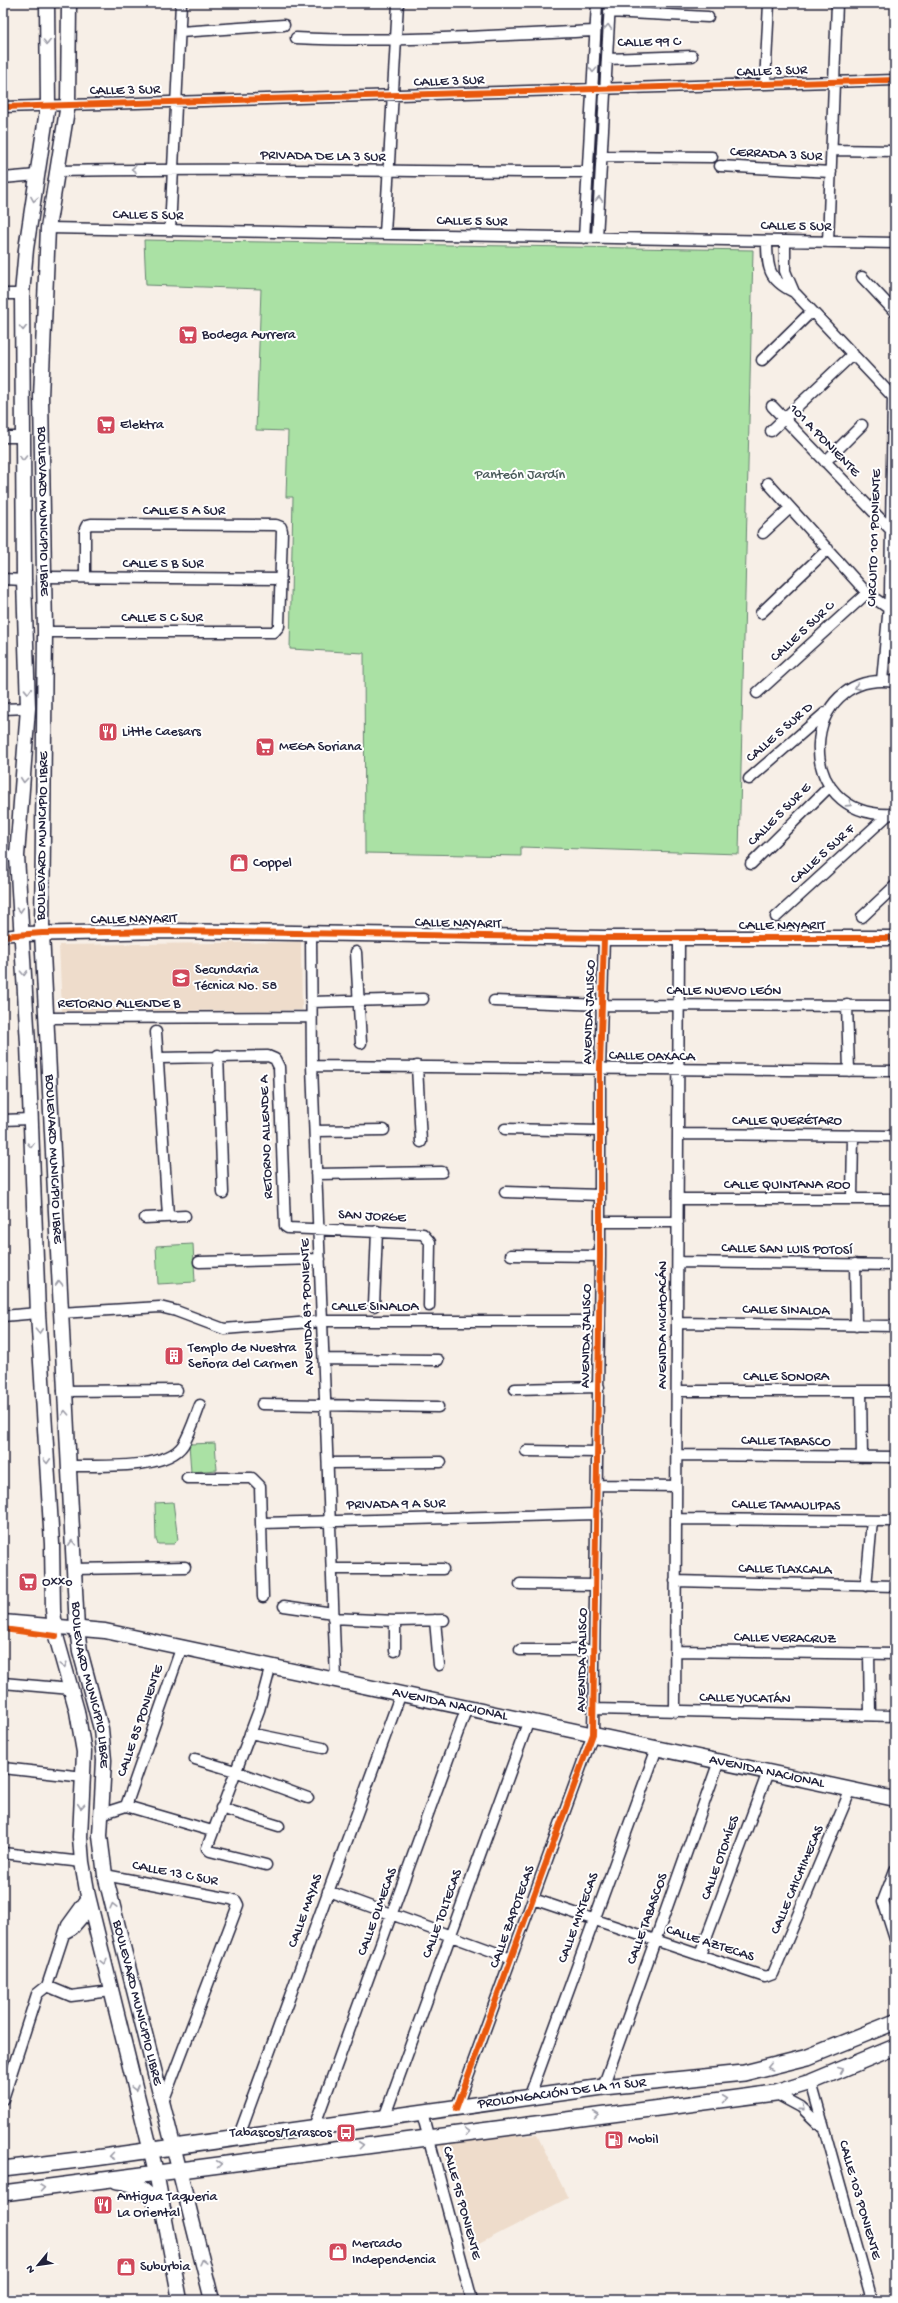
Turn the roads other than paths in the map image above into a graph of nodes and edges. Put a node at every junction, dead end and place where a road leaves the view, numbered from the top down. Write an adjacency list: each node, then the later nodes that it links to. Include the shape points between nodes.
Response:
1 (48, 3): 24 (main road, BOULEVARD MUNICIPIO LIBRE, one-way to 24)
2 (69, 3): 25 (main road, BOULEVARD MUNICIPIO LIBRE)
3 (181, 3): 12 (street)
4 (398, 3): 14 (street)
5 (597, 3): 11 (street)
6 (769, 3): 19 (street)
7 (837, 3): 18 (street)
8 (609, 7): 9 (street); 16 (street, one-way to 8)
9 (708, 17)
10 (284, 25): 12 (street)
11 (596, 31): 14 (street); 20 (street, one-way to 20)
12 (180, 32): 23 (street)
13 (296, 38): 14 (street)
14 (396, 40): 22 (street)
15 (692, 56): 16 (street, CALLE 99 C)
16 (607, 58): 21 (street)
17 (895, 80): 18 (street, CALLE 3 SUR)
18 (834, 82): 19 (street, CALLE 3 SUR); 27 (street)
19 (765, 84): 21 (street, CALLE 3 SUR)
20 (592, 89): 21 (street, CALLE 3 SUR); 22 (street, CALLE 3 SUR); 35 (street)
21 (605, 89): 29 (street)
22 (393, 96): 23 (street, CALLE 3 SUR); 34 (street)
23 (176, 102): 25 (street, CALLE 3 SUR); 32 (street)
24 (48, 104): 25 (street, CALLE 3 SUR); 26 (street, CALLE 3 SUR); 37 (main road, BOULEVARD MUNICIPIO LIBRE)
25 (68, 104): 33 (main road, BOULEVARD MUNICIPIO LIBRE)
26 (3, 107)
27 (832, 150): 28 (street); 36 (street)
28 (895, 150)
29 (601, 156): 30 (street); 43 (street, one-way to 29)
30 (712, 157)
31 (720, 166): 36 (street, CERRADA 3 SUR)
32 (173, 168): 33 (street, PRIVADA DE LA 3 SUR, one-way to 33); 34 (street, PRIVADA DE LA 3 SUR); 40 (street)
33 (57, 171): 39 (main road, BOULEVARD MUNICIPIO LIBRE)
34 (388, 172): 35 (street, PRIVADA DE LA 3 SUR); 41 (street)
35 (588, 172): 42 (street)
36 (831, 172): 46 (street)
37 (37, 175): 38 (street); 51 (main road, BOULEVARD MUNICIPIO LIBRE, one-way to 51)
38 (3, 178)
39 (48, 228): 40 (street, CALLE 5 SUR); 70 (main road, BOULEVARD MUNICIPIO LIBRE, via 41,397)
40 (170, 230): 41 (street, CALLE 5 SUR)
41 (384, 234): 42 (street, CALLE 5 SUR)
42 (584, 238): 43 (street, CALLE 5 SUR)
43 (597, 238): 44 (street, CALLE 5 SUR)
44 (767, 241): 45 (street, CALLE 5 SUR); 49 (street, CIRCUITO 101 PONIENTE, via 767,265 770,272)
45 (785, 241): 46 (street, CALLE 5 SUR); 49 (street, CIRCUITO 101 PONIENTE, via 784,271)
46 (828, 242): 47 (street, CALLE 5 SUR)
47 (895, 243)
48 (862, 277): 52 (street)
49 (794, 292): 53 (street, CIRCUITO 101 PONIENTE)
50 (3, 294): 51 (street)
51 (22, 294): 63 (main road, BOULEVARD MUNICIPIO LIBRE, one-way to 63)
52 (890, 301): 54 (street)
53 (812, 311): 55 (street, CIRCUITO 101 PONIENTE); 56 (street)
54 (895, 312)
55 (853, 354): 57 (street, CIRCUITO 101 PONIENTE); 59 (street)
56 (762, 360)
57 (894, 397): 67 (street, CIRCUITO 101 PONIENTE)
58 (772, 406): 59 (street, 101 A PONIENTE)
59 (785, 420): 61 (street); 64 (street, 101 A PONIENTE)
60 (862, 425): 64 (street)
61 (771, 431)
62 (3, 437): 63 (street)
63 (24, 437): 74 (main road, BOULEVARD MUNICIPIO LIBRE, one-way to 74)
64 (825, 462): 67 (street, 101 A PONIENTE)
65 (768, 483): 66 (street)
66 (790, 508): 68 (street); 69 (street)
67 (890, 529): 75 (street, CIRCUITO 101 PONIENTE)
68 (762, 533)
69 (828, 549): 76 (street); 78 (street)
70 (45, 577): 71 (street, CALLE 5 B SUR); 79 (main road, BOULEVARD MUNICIPIO LIBRE)
71 (85, 577): 72 (street, CALLE 5 B SUR); 72 (street, CALLE 5 A SUR, via 87,525 281,527)
72 (280, 579): 79 (street, CALLE 5 C SUR, via 280,626 274,632)
73 (3, 580): 74 (street)
74 (24, 580): 82 (main road, BOULEVARD MUNICIPIO LIBRE, one-way to 82)
75 (892, 591): 77 (street, CIRCUITO 101 PONIENTE)
76 (867, 592): 77 (street); 81 (street, CALLE 5 SUR C)
77 (888, 608): 80 (street, CIRCUITO 101 PONIENTE)
78 (761, 613)
79 (46, 632): 93 (main road, BOULEVARD MUNICIPIO LIBRE)
80 (890, 680): 84 (street, one-way to 84, via 867,683 852,689)
81 (757, 693)
82 (28, 708): 83 (street); 88 (main road, BOULEVARD MUNICIPIO LIBRE, one-way to 88)
83 (3, 709)
84 (830, 709): 85 (street, CALLE 5 SUR D); 86 (street, via 822,723 818,739 821,766)
85 (749, 779)
86 (830, 786): 87 (street, one-way to 87, via 842,799 857,809 868,813); 89 (street, CALLE 5 SUR E)
87 (892, 814): 91 (street, CALLE 5 SUR F)
88 (10, 856): 94 (main road, BOULEVARD MUNICIPIO LIBRE, one-way to 94)
89 (751, 864)
90 (895, 886): 92 (street)
91 (776, 916)
92 (862, 917)
93 (42, 933): 94 (main road, CALLE NAYARIT); 95 (main road, CALLE NAYARIT, via 171,931); 110 (main road, BOULEVARD MUNICIPIO LIBRE)
94 (22, 934): 96 (street); 121 (main road, BOULEVARD MUNICIPIO LIBRE, one-way to 121)
95 (311, 934): 97 (main road, CALLE NAYARIT); 104 (street, AVENIDA 87 PONIENTE)
96 (3, 936)
97 (604, 938): 98 (main road, CALLE NAYARIT); 105 (street, AVENIDA JALISCO)
98 (679, 938): 99 (main road, CALLE NAYARIT); 107 (street, AVENIDA MICHOACÁN)
99 (895, 938)
100 (356, 952): 102 (street)
101 (423, 999): 102 (street)
102 (359, 1000): 104 (street); 112 (street)
103 (494, 1001): 105 (street, CALLE NUEVO LEÓN)
104 (311, 1002): 109 (street, AVENIDA 87 PONIENTE)
105 (602, 1005): 107 (street, CALLE NUEVO LEÓN); 117 (street, AVENIDA JALISCO)
106 (847, 1005): 107 (street, CALLE NUEVO LEÓN); 108 (street, CALLE NUEVO LEÓN); 119 (street)
107 (678, 1006): 118 (street, AVENIDA MICHOACÁN)
108 (895, 1006)
109 (311, 1017): 110 (street, RETORNO ALLENDE B); 115 (street, AVENIDA 87 PONIENTE)
110 (46, 1018): 156 (main road, BOULEVARD MUNICIPIO LIBRE, one-way to 110)
111 (156, 1032): 114 (street)
112 (360, 1043)
113 (218, 1055): 114 (street, RETORNO ALLENDE A); 133 (street); 144 (street, RETORNO ALLENDE A, via 268,1056 275,1059 279,1067 285,1226)
114 (158, 1058): 139 (street)
115 (312, 1066): 116 (street, CALLE OAXACA); 125 (street, AVENIDA 87 PONIENTE)
116 (417, 1066): 117 (street, CALLE OAXACA); 130 (street)
117 (600, 1068): 118 (street, CALLE OAXACA); 126 (street, AVENIDA JALISCO)
118 (678, 1069): 119 (street, CALLE OAXACA); 127 (street, AVENIDA MICHOACÁN)
119 (848, 1071): 120 (street, CALLE OAXACA)
120 (895, 1071)
121 (30, 1119): 122 (street); 155 (main road, BOULEVARD MUNICIPIO LIBRE, one-way to 155)
122 (3, 1120)
123 (505, 1129): 126 (street)
124 (384, 1130): 125 (street)
125 (315, 1131): 132 (street, AVENIDA 87 PONIENTE)
126 (601, 1131): 135 (street, AVENIDA JALISCO)
127 (679, 1134): 128 (street, CALLE QUERÉTARO); 136 (street, AVENIDA MICHOACÁN)
128 (853, 1135): 129 (street, CALLE QUERÉTARO); 137 (street)
129 (895, 1136)
130 (421, 1142)
131 (442, 1172): 132 (street)
132 (316, 1174): 144 (street, AVENIDA 87 PONIENTE)
133 (223, 1192)
134 (505, 1192): 135 (street)
135 (600, 1195): 142 (street, AVENIDA JALISCO)
136 (678, 1199): 137 (street, CALLE QUINTANA ROO); 143 (street, AVENIDA MICHOACÁN)
137 (852, 1199): 138 (street, CALLE QUINTANA ROO)
138 (895, 1199)
139 (168, 1216): 140 (street); 141 (street)
140 (185, 1216)
141 (145, 1218)
142 (600, 1222): 143 (street); 147 (street, AVENIDA JALISCO)
143 (678, 1222): 150 (street, AVENIDA MICHOACÁN)
144 (319, 1229): 145 (street, SAN JORGE); 148 (street, AVENIDA 87 PONIENTE)
145 (376, 1231): 153 (street); 154 (street, SAN JORGE, via 423,1234 430,1242)
146 (511, 1255): 147 (street)
147 (600, 1256): 159 (street, AVENIDA JALISCO)
148 (320, 1259): 149 (street); 158 (street, AVENIDA 87 PONIENTE)
149 (199, 1262)
150 (678, 1262): 151 (street, CALLE SAN LUIS POTOSÍ); 160 (street, AVENIDA MICHOACÁN)
151 (855, 1264): 152 (street, CALLE SAN LUIS POTOSÍ); 161 (street)
152 (895, 1265)
153 (374, 1306)
154 (429, 1306)
155 (38, 1313): 157 (street); 207 (main road, BOULEVARD MUNICIPIO LIBRE, one-way to 207)
156 (60, 1313): 158 (street, CALLE SINALOA, via 160,1307 176,1310 224,1329); 168 (main road, BOULEVARD MUNICIPIO LIBRE)
157 (3, 1316)
158 (322, 1321): 159 (street, CALLE SINALOA); 163 (street, AVENIDA 87 PONIENTE)
159 (599, 1321): 165 (street, AVENIDA JALISCO)
160 (678, 1323): 161 (street, CALLE SINALOA); 169 (street, AVENIDA MICHOACÁN)
161 (856, 1326): 162 (street, CALLE SINALOA)
162 (895, 1326)
163 (324, 1359): 164 (street); 173 (street, AVENIDA 87 PONIENTE)
164 (438, 1360)
165 (598, 1387): 166 (street); 177 (street, AVENIDA JALISCO)
166 (515, 1389)
167 (177, 1390): 168 (street)
168 (63, 1391): 183 (main road, BOULEVARD MUNICIPIO LIBRE, one-way to 168)
169 (677, 1391): 170 (street, CALLE SONORA); 178 (street, AVENIDA MICHOACÁN)
170 (861, 1391): 171 (street, CALLE SONORA); 179 (street)
171 (895, 1391)
172 (262, 1404): 173 (street)
173 (326, 1404): 175 (street); 181 (street, AVENIDA 87 PONIENTE)
174 (200, 1405): 183 (street, via 183,1445 161,1460)
175 (438, 1407)
176 (526, 1451): 177 (street)
177 (598, 1452): 185 (street, AVENIDA JALISCO)
178 (677, 1455): 179 (street, CALLE TABASCO); 186 (street, AVENIDA MICHOACÁN)
179 (862, 1457): 180 (street, CALLE TABASCO)
180 (895, 1457)
181 (328, 1462): 182 (street); 189 (street, AVENIDA 87 PONIENTE)
182 (441, 1462)
183 (68, 1466): 194 (main road, BOULEVARD MUNICIPIO LIBRE, one-way to 183)
184 (187, 1478): 192 (street, via 252,1478 260,1486)
185 (597, 1485): 186 (street); 187 (street, AVENIDA JALISCO)
186 (676, 1486): 188 (street, AVENIDA MICHOACÁN)
187 (597, 1514): 189 (street, PRIVADA 9 A SUR); 199 (street, AVENIDA JALISCO)
188 (676, 1519): 190 (street, CALLE TAMAULIPAS); 197 (street, AVENIDA MICHOACÁN)
189 (330, 1520): 192 (street, PRIVADA 9 A SUR); 196 (street, AVENIDA 87 PONIENTE)
190 (872, 1521): 191 (street, CALLE TAMAULIPAS); 200 (street)
191 (895, 1521)
192 (262, 1523): 202 (street)
193 (185, 1566): 194 (street)
194 (73, 1569): 208 (main road, BOULEVARD MUNICIPIO LIBRE)
195 (443, 1569): 196 (street)
196 (332, 1570): 204 (street, AVENIDA 87 PONIENTE)
197 (675, 1581): 200 (street, CALLE TLAXCALA); 213 (street, AVENIDA MICHOACÁN)
198 (520, 1584): 199 (street)
199 (595, 1585): 211 (street, AVENIDA JALISCO)
200 (866, 1586): 201 (street, CALLE TLAXCALA)
201 (895, 1586)
202 (263, 1597)
203 (284, 1606): 204 (street)
204 (333, 1616): 206 (street); 218 (street, AVENIDA 87 PONIENTE)
205 (3, 1622): 207 (main road, AVENIDA NACIONAL)
206 (395, 1622): 212 (street); 217 (street, via 440,1620)
207 (55, 1627): 208 (main road, AVENIDA NACIONAL); 220 (main road, BOULEVARD MUNICIPIO LIBRE, one-way to 220)
208 (77, 1629): 209 (main road, AVENIDA NACIONAL, via 105,1631); 243 (main road, BOULEVARD MUNICIPIO LIBRE, via 80,1651 101,1729 104,1760)
209 (182, 1646): 216 (main road, AVENIDA NACIONAL); 241 (street, CALLE 85 PONIENTE)
210 (520, 1650): 211 (street)
211 (595, 1650): 223 (street, AVENIDA JALISCO)
212 (395, 1651)
213 (675, 1652): 214 (street, CALLE VERACRUZ); 224 (street, AVENIDA MICHOACÁN)
214 (869, 1654): 215 (street, CALLE VERACRUZ); 225 (street)
215 (895, 1654)
216 (271, 1665): 218 (main road, AVENIDA NACIONAL); 228 (street)
217 (439, 1665)
218 (336, 1679): 221 (main road, AVENIDA NACIONAL)
219 (3, 1683): 220 (street)
220 (71, 1689): 237 (main road, BOULEVARD MUNICIPIO LIBRE, via 81,1730)
221 (401, 1693): 222 (main road, AVENIDA NACIONAL); 251 (street, CALLE MAYAS)
222 (467, 1707): 227 (main road, AVENIDA NACIONAL); 254 (street, CALLE OLMECAS)
223 (594, 1709): 224 (street, CALLE YUCATÁN); 229 (street, AVENIDA JALISCO)
224 (675, 1712): 225 (street, CALLE YUCATÁN)
225 (870, 1716): 226 (street, CALLE YUCATÁN)
226 (895, 1716)
227 (529, 1720): 229 (main road, AVENIDA NACIONAL); 256 (street, CALLE TOLTECAS)
228 (250, 1733): 230 (street); 235 (street)
229 (593, 1734): 231 (main road, AVENIDA NACIONAL); 252 (street, CALLE ZAPOTECAS)
230 (323, 1748)
231 (656, 1748): 233 (main road, AVENIDA NACIONAL); 255 (street, CALLE MIXTECAS)
232 (195, 1759): 235 (street)
233 (719, 1761): 236 (main road, AVENIDA NACIONAL); 258 (street, CALLE TABASCOS)
234 (3, 1768): 237 (street)
235 (235, 1771): 239 (street); 242 (street)
236 (768, 1772): 238 (main road, AVENIDA NACIONAL); 259 (street, CALLE OTOMÍES)
237 (84, 1777): 247 (main road, BOULEVARD MUNICIPIO LIBRE, one-way to 247, via 81,1815)
238 (852, 1789): 240 (main road, AVENIDA NACIONAL); 261 (street, CALLE CHICHIMECAS, via 773,1974)
239 (308, 1798)
240 (895, 1799)
241 (126, 1806): 243 (street); 245 (street)
242 (221, 1808): 244 (street); 245 (street)
243 (101, 1814): 250 (main road, BOULEVARD MUNICIPIO LIBRE, via 100,1836)
244 (279, 1826)
245 (212, 1830): 248 (street, via 207,1848 210,1852)
246 (3, 1854): 247 (street)
247 (82, 1862): 253 (main road, BOULEVARD MUNICIPIO LIBRE)
248 (266, 1865)
249 (895, 1870): 257 (street, via 883,1901)
250 (105, 1875): 271 (main road, BOULEVARD MUNICIPIO LIBRE, one-way to 250); 271 (street, CALLE 13 C SUR, via 231,1899 238,1905)
251 (328, 1891): 254 (street); 278 (street, CALLE MAYAS)
252 (533, 1899): 255 (street, CALLE AZTECAS); 260 (street, CALLE ZAPOTECAS)
253 (89, 1902): 262 (street, via 67,1925); 263 (main road, BOULEVARD MUNICIPIO LIBRE, one-way to 263)
254 (392, 1914): 256 (street); 275 (street, CALLE OLMECAS)
255 (594, 1920): 258 (street, CALLE AZTECAS); 269 (street, CALLE MIXTECAS)
256 (450, 1936): 260 (street); 274 (street, CALLE TOLTECAS)
257 (895, 1939)
258 (655, 1940): 259 (street, CALLE AZTECAS); 267 (street, CALLE TABASCOS)
259 (700, 1954): 261 (street, CALLE AZTECAS)
260 (511, 1958): 272 (street, CALLE ZAPOTECAS)
261 (765, 1977)
262 (47, 1986): 263 (street, via 71,1996); 270 (street, via 37,1994)
263 (111, 1991): 280 (main road, BOULEVARD MUNICIPIO LIBRE, one-way to 280)
264 (895, 2022): 267 (main road, PROLONGACIÓN DE LA 11 SUR, one-way to 267, via 808,2057 770,2068 744,2073)
265 (895, 2047): 266 (main road, PROLONGACIÓN DE LA 11 SUR, one-way to 265)
266 (811, 2082): 268 (main road, PROLONGACIÓN DE LA 11 SUR); 276 (street, CALLE 103 PONIENTE)
267 (603, 2087): 269 (main road, PROLONGACIÓN DE LA 11 SUR)
268 (775, 2093): 276 (street, CALLE 103 PONIENTE, one-way to 276, via 801,2107); 277 (main road, PROLONGACIÓN DE LA 11 SUR, one-way to 268)
269 (529, 2098): 272 (main road, PROLONGACIÓN DE LA 11 SUR)
270 (3, 2099)
271 (163, 2102): 279 (main road, BOULEVARD MUNICIPIO LIBRE)
272 (456, 2109): 273 (main road, PROLONGACIÓN DE LA 11 SUR)
273 (422, 2113): 274 (main road, PROLONGACIÓN DE LA 11 SUR); 277 (street, CALLE 95 PONIENTE)
274 (384, 2118): 275 (main road, PROLONGACIÓN DE LA 11 SUR)
275 (314, 2127): 278 (main road, PROLONGACIÓN DE LA 11 SUR)
276 (824, 2130): 290 (street, CALLE 103 PONIENTE)
277 (428, 2137): 282 (main road, PROLONGACIÓN DE LA 11 SUR, one-way to 277); 289 (street, CALLE 95 PONIENTE)
278 (238, 2138): 279 (main road, PROLONGACIÓN DE LA 11 SUR)
279 (174, 2147): 280 (main road, PROLONGACIÓN DE LA 11 SUR); 282 (main road, BOULEVARD MUNICIPIO LIBRE)
280 (151, 2151): 281 (main road, PROLONGACIÓN DE LA 11 SUR, one-way to 281); 283 (main road, BOULEVARD MUNICIPIO LIBRE)
281 (3, 2169)
282 (180, 2169): 283 (main road, PROLONGACIÓN DE LA 11 SUR); 288 (main road, BOULEVARD MUNICIPIO LIBRE, one-way to 282)
283 (156, 2172): 284 (main road, PROLONGACIÓN DE LA 11 SUR); 286 (main road, BOULEVARD MUNICIPIO LIBRE)
284 (98, 2180): 285 (main road, one-way to 284); 286 (main road, via 133,2183 151,2196)
285 (3, 2193)
286 (163, 2211): 287 (main road, BOULEVARD MUNICIPIO LIBRE)
287 (180, 2300)
288 (212, 2300)
289 (472, 2300)
290 (872, 2300)

